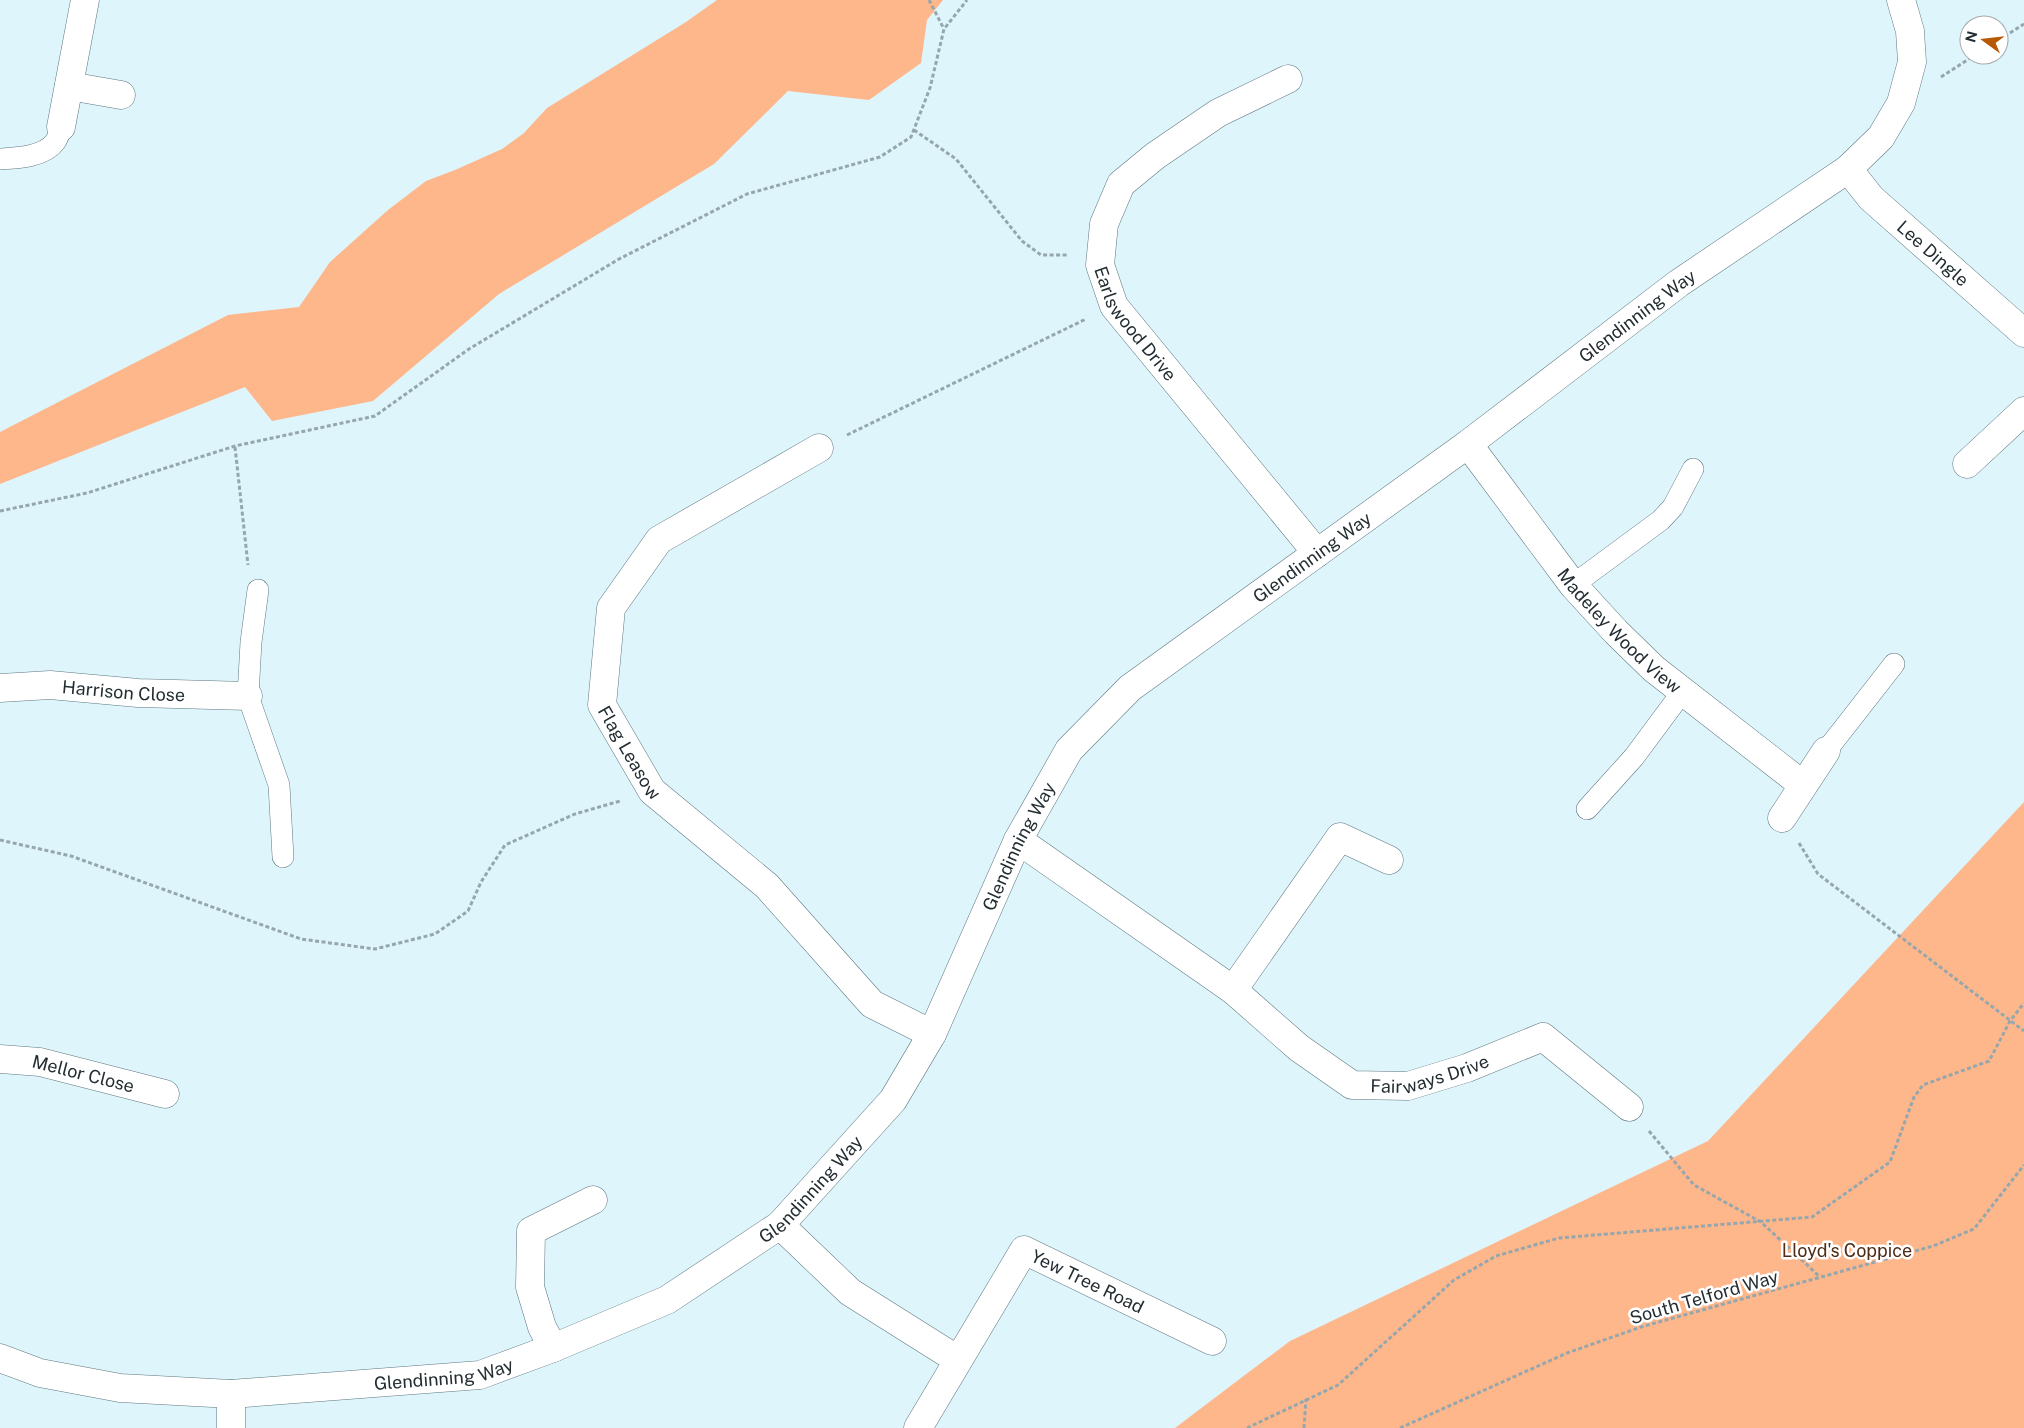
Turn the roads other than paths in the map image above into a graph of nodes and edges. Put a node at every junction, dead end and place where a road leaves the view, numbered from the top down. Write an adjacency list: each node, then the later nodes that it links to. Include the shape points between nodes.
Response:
1 (85, 0): 4 (street)
2 (1901, 0): 8 (street, Glendinning Way, via 1910,31 1912,62 1901,103 1881,137)
3 (1288, 79): 15 (street, Earlswood Drive, via 1218,113 1155,156 1121,184 1104,224 1100,265 1114,306)
4 (69, 86): 5 (street); 6 (street)
5 (122, 95)
6 (61, 127): 7 (lane, via 55,142 41,152)
7 (0, 159)
8 (1848, 169): 9 (street, Lee Dingle, via 1871,198); 11 (street, Glendinning Way, via 1679,283)
9 (2024, 333)
10 (2018, 417): 13 (street)
11 (1468, 444): 15 (street, Glendinning Way); 17 (street, Madeley Wood View)
12 (819, 448): 30 (street, Flag Leasow, via 659,540 611,608 602,705 652,791 767,886 872,1004)
13 (1967, 464)
14 (1693, 469): 17 (lane, via 1673,507 1661,520)
15 (1317, 553): 26 (street, Glendinning Way, via 1130,688 1069,750)
16 (254, 581): 21 (lane)
17 (1573, 585): 20 (street, Madeley Wood View, via 1654,669)
18 (1894, 664): 22 (lane)
19 (0, 688): 21 (street, Harrison Close, via 50,685 138,693)
20 (1683, 691): 23 (street, Madeley Wood View); 24 (lane, via 1634,757)
21 (248, 696): 27 (lane, via 279,786)
22 (1826, 751): 23 (street)
23 (1804, 785): 25 (street)
24 (1587, 809)
25 (1782, 818)
26 (1018, 840): 29 (street, Fairways Drive); 30 (street, Glendinning Way)
27 (283, 857)
28 (1389, 860): 29 (street, via 1340,837)
29 (1233, 990): 33 (street, Fairways Drive, via 1299,1048 1352,1085 1408,1086 1467,1068 1543,1037)
30 (932, 1034): 35 (street, Glendinning Way, via 893,1100)
31 (0, 1059): 32 (street, Mellor Close, via 40,1062)
32 (165, 1094)
33 (1629, 1108)
34 (593, 1200): 37 (street, via 531,1231 530,1287 542,1327)
35 (780, 1225): 37 (street, Glendinning Way, via 667,1300); 39 (street, via 850,1292)
36 (1212, 1341): 39 (street, Yew Tree Road, via 1024,1250)
37 (553, 1348): 40 (street, Glendinning Way, via 480,1375)
38 (0, 1358): 40 (street, Glendinning Way, via 40,1373 120,1388)
39 (958, 1360): 42 (street, Yew Tree Road)
40 (231, 1394): 41 (street)
41 (231, 1428)
42 (918, 1428)

